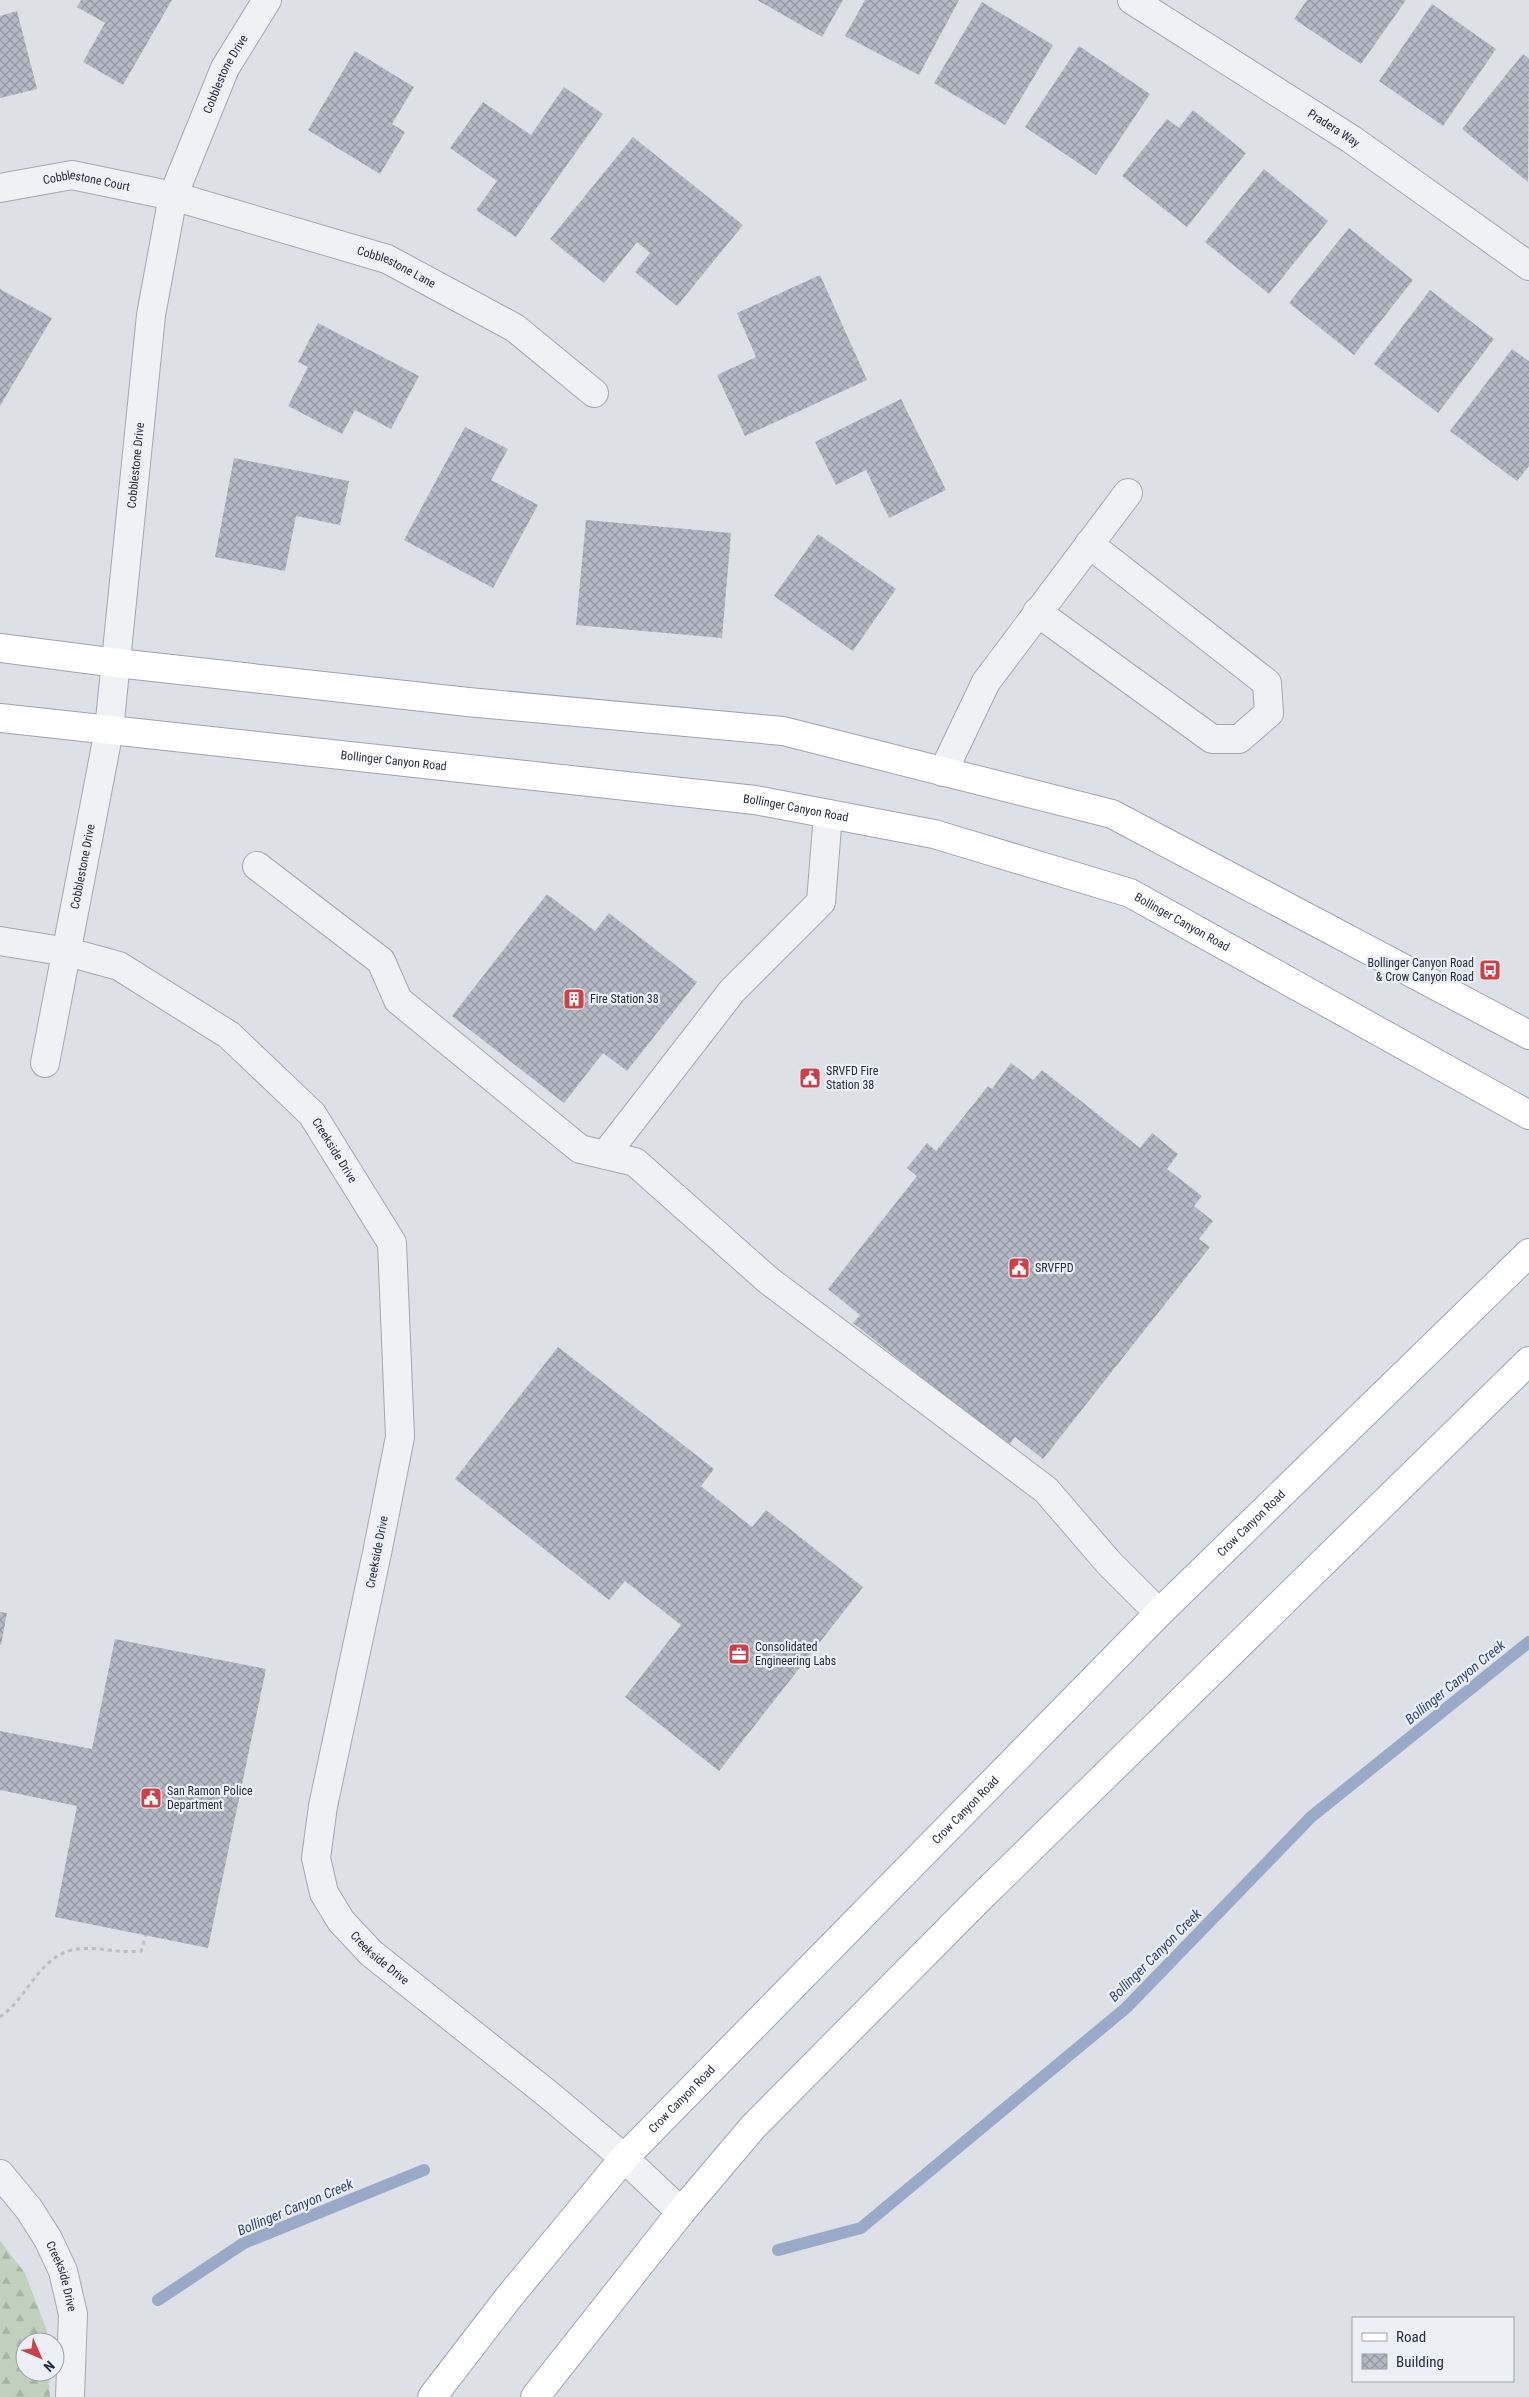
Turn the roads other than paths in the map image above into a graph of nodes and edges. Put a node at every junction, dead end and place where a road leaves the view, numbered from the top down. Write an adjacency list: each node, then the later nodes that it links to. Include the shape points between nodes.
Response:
1 (267, 0): 4 (street, Cobblestone Drive, via 226,68)
2 (1132, 0): 5 (street, Pradera Way, via 1351,138)
3 (0, 188): 4 (street, Cobblestone Court, via 72,175)
4 (173, 196): 6 (street, Cobblestone Lane, via 387,259 515,328); 11 (street, Cobblestone Drive, via 151,315)
5 (1529, 266)
6 (594, 393)
7 (1128, 492): 8 (street)
8 (1089, 544): 9 (street); 9 (street, via 1267,683 1269,713 1239,739 1212,739)
9 (1037, 612): 14 (street, via 986,682)
10 (0, 648): 11 (main road)
11 (117, 664): 13 (street, Cobblestone Drive); 14 (main road, via 468,702 783,731)
12 (0, 718): 13 (main road, Bollinger Canyon Road)
13 (109, 730): 15 (main road, Bollinger Canyon Road, via 755,800); 18 (street, Cobblestone Drive)
14 (943, 772): 19 (main road, via 1112,814)
15 (828, 814): 21 (main road, Bollinger Canyon Road, via 934,834 1130,893); 22 (street, via 821,902 732,992)
16 (256, 866): 22 (street, via 381,961 398,1000 580,1149)
17 (0, 941): 18 (street, Creekside Drive)
18 (68, 952): 20 (street, Cobblestone Drive); 26 (street, Creekside Drive, via 119,966 229,1034 312,1114 392,1243 400,1437 323,1806 316,1858 324,1893 341,1921 371,1953)
19 (1529, 1035)
20 (45, 1064)
21 (1529, 1115)
22 (605, 1155): 25 (street, via 635,1162 768,1280 1046,1490 1109,1563)
23 (1529, 1253): 25 (main road, Crow Canyon Road)
24 (1529, 1361): 28 (main road, via 949,1929 753,2127)
25 (1159, 1613): 26 (main road, Crow Canyon Road)
26 (624, 2158): 28 (street, Creekside Drive); 30 (main road, Crow Canyon Road)
27 (0, 2174): 29 (street, Creekside Drive, via 29,2209 63,2271 73,2314)
28 (681, 2212): 31 (main road)
29 (70, 2397)
30 (432, 2397)
31 (535, 2397)

